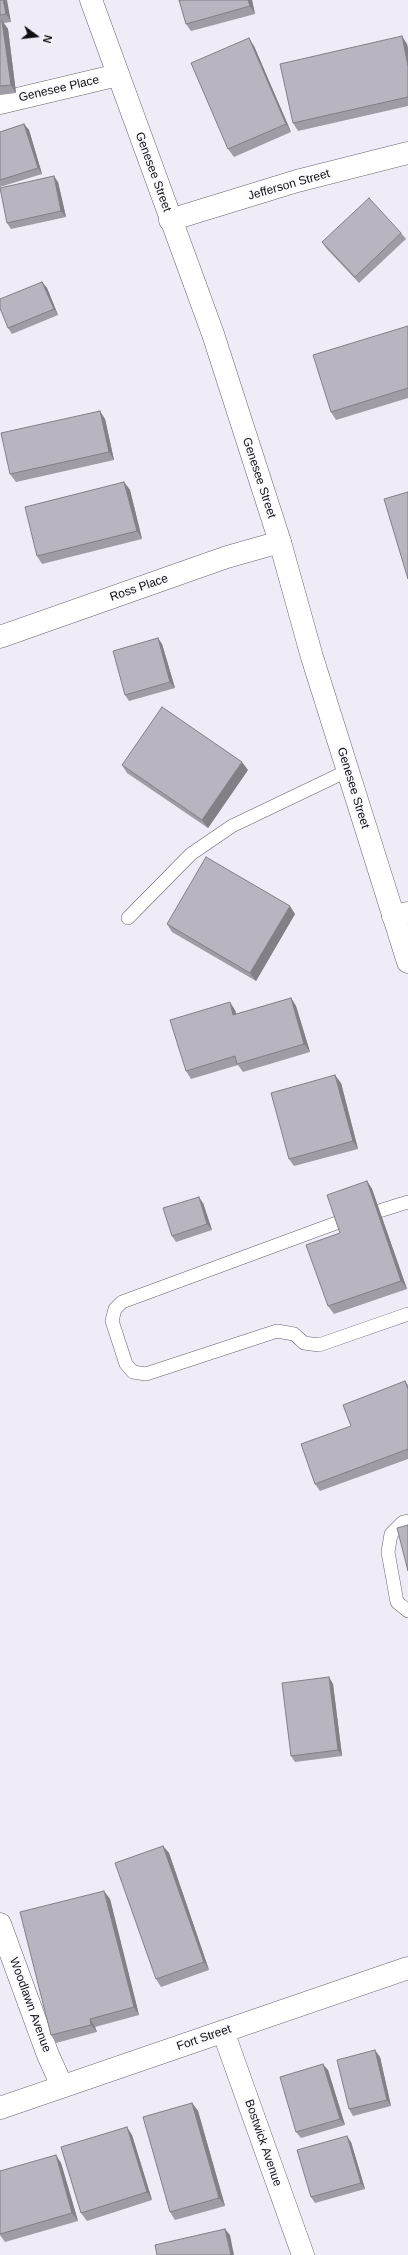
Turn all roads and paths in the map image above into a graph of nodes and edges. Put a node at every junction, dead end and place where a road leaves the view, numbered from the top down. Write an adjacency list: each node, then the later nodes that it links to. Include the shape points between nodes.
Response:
1 (91, 0): 2 (street, Genesee Street)
2 (118, 75): 3 (street, Genesee Place); 5 (street, Genesee Street)
3 (0, 103)
4 (408, 153): 5 (street, Jefferson Street, via 297,181)
5 (170, 220): 6 (street, Genesee Street, via 213,334)
6 (280, 542): 7 (street, Ross Place, via 227,557); 8 (street, Genesee Street)
7 (0, 637)
8 (347, 770): 9 (street, Genesee Street); 10 (lane, via 232,826 191,854)
9 (401, 915): 11 (street, Genesee Street)
10 (128, 918)
11 (408, 962)
12 (408, 1202): 13 (lane)
13 (380, 1211)
14 (339, 1222): 15 (lane, via 122,1302 114,1310 112,1321 126,1364 133,1372 146,1374 277,1331 294,1334 304,1343 319,1345)
15 (408, 1314)
16 (408, 1520): 17 (lane, via 402,1522 391,1534 388,1552 397,1602)
17 (408, 1611)
18 (0, 1924): 21 (street, Woodlawn Avenue)
19 (408, 1968): 20 (street, Fort Street)
20 (223, 2031): 21 (street, Fort Street); 23 (street, Bostwick Avenue)
21 (62, 2086): 22 (street, Fort Street)
22 (0, 2108)
23 (303, 2255)

